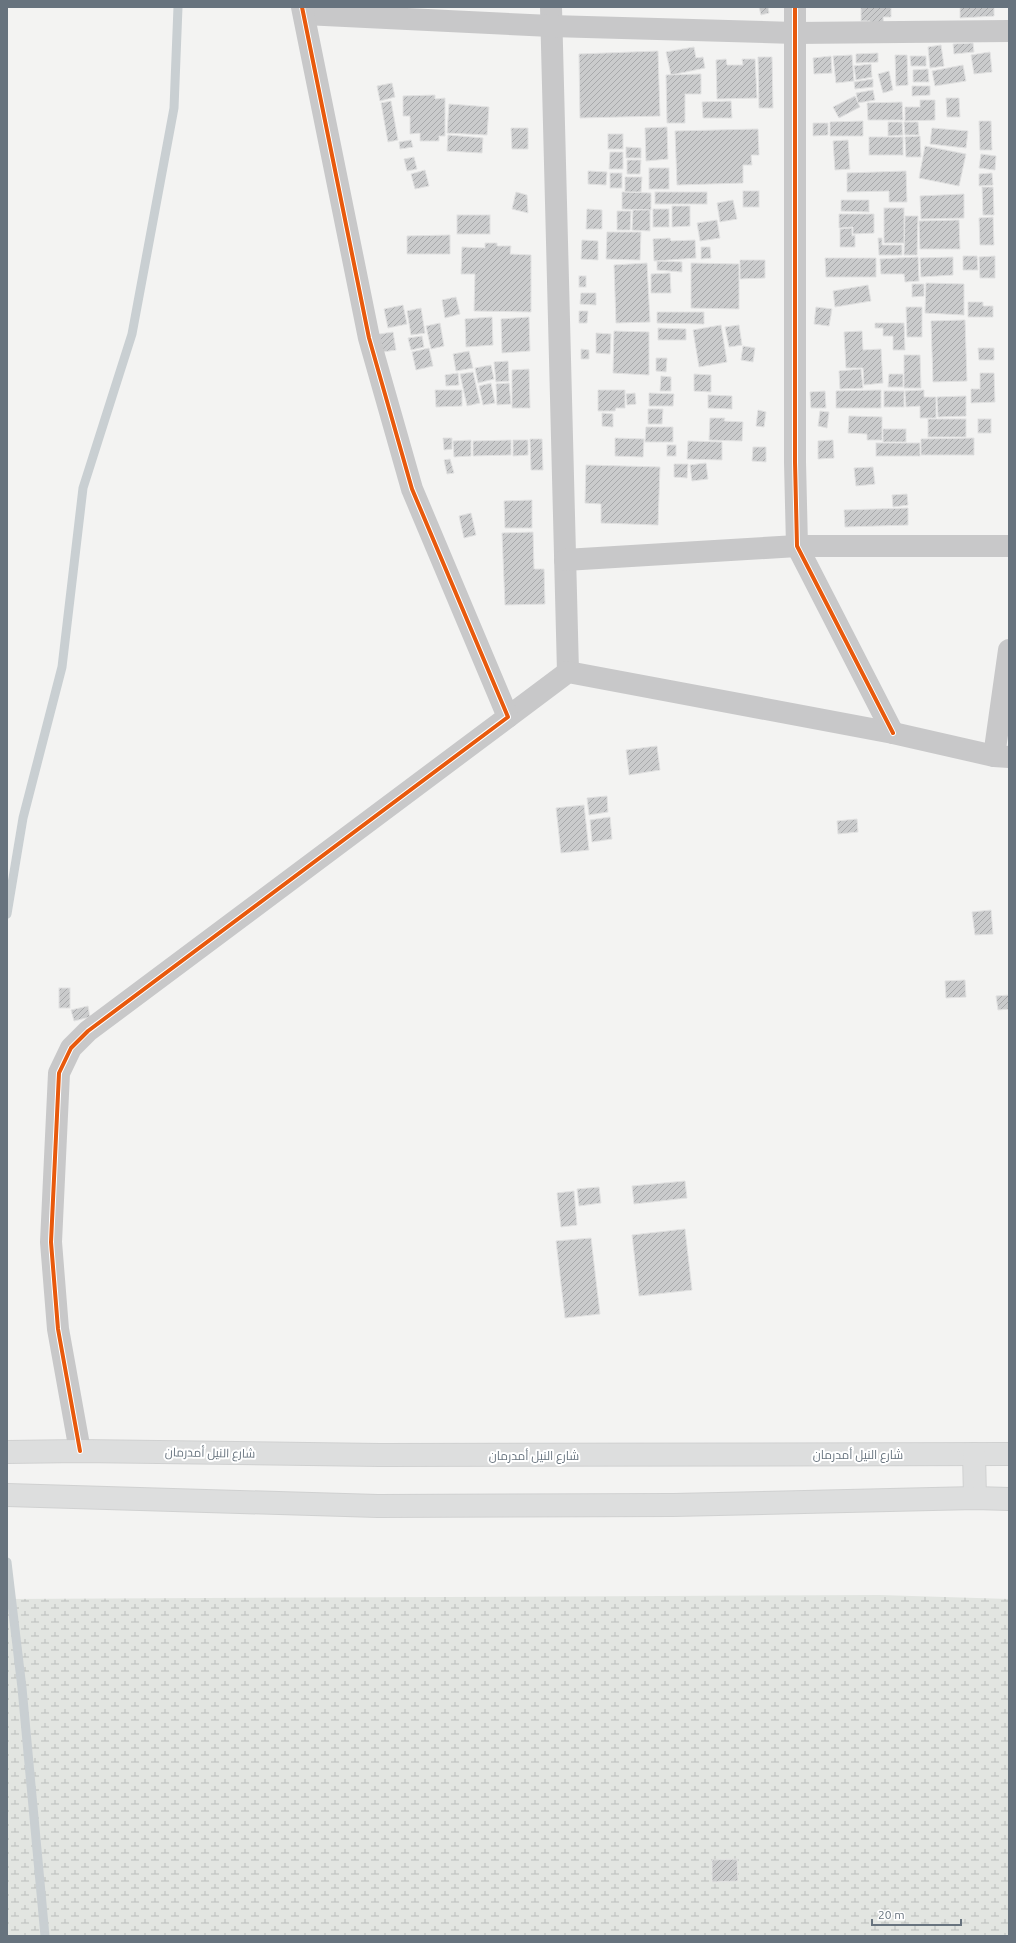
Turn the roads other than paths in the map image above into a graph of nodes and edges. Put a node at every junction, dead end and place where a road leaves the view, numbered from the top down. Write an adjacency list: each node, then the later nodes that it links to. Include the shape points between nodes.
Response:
1 (795, 7): 5 (street)
2 (303, 10): 3 (street); 11 (street, via 369,338 412,489)
3 (551, 17): 5 (street); 8 (street)
4 (1009, 31): 5 (street)
5 (795, 33): 6 (street)
6 (797, 546): 7 (street); 8 (street); 12 (street)
7 (1009, 546)
8 (565, 560): 10 (street)
9 (1009, 650): 13 (street)
10 (568, 672): 11 (street); 12 (street)
11 (508, 717): 14 (street, via 88,1031 71,1048 59,1073 51,1242)
12 (893, 733): 13 (street)
13 (1001, 756)
14 (70, 1451): 15 (main road, شارع النيل أمدرمان); 16 (main road, شارع النيل أمدرمان, via 380,1455)
15 (7, 1452)
16 (974, 1454): 17 (main road, شارع النيل أمدرمان); 19 (main road)
17 (1009, 1454)
18 (7, 1495): 19 (main road, via 378,1506 673,1505)
19 (975, 1498): 20 (main road)
20 (1009, 1499)

